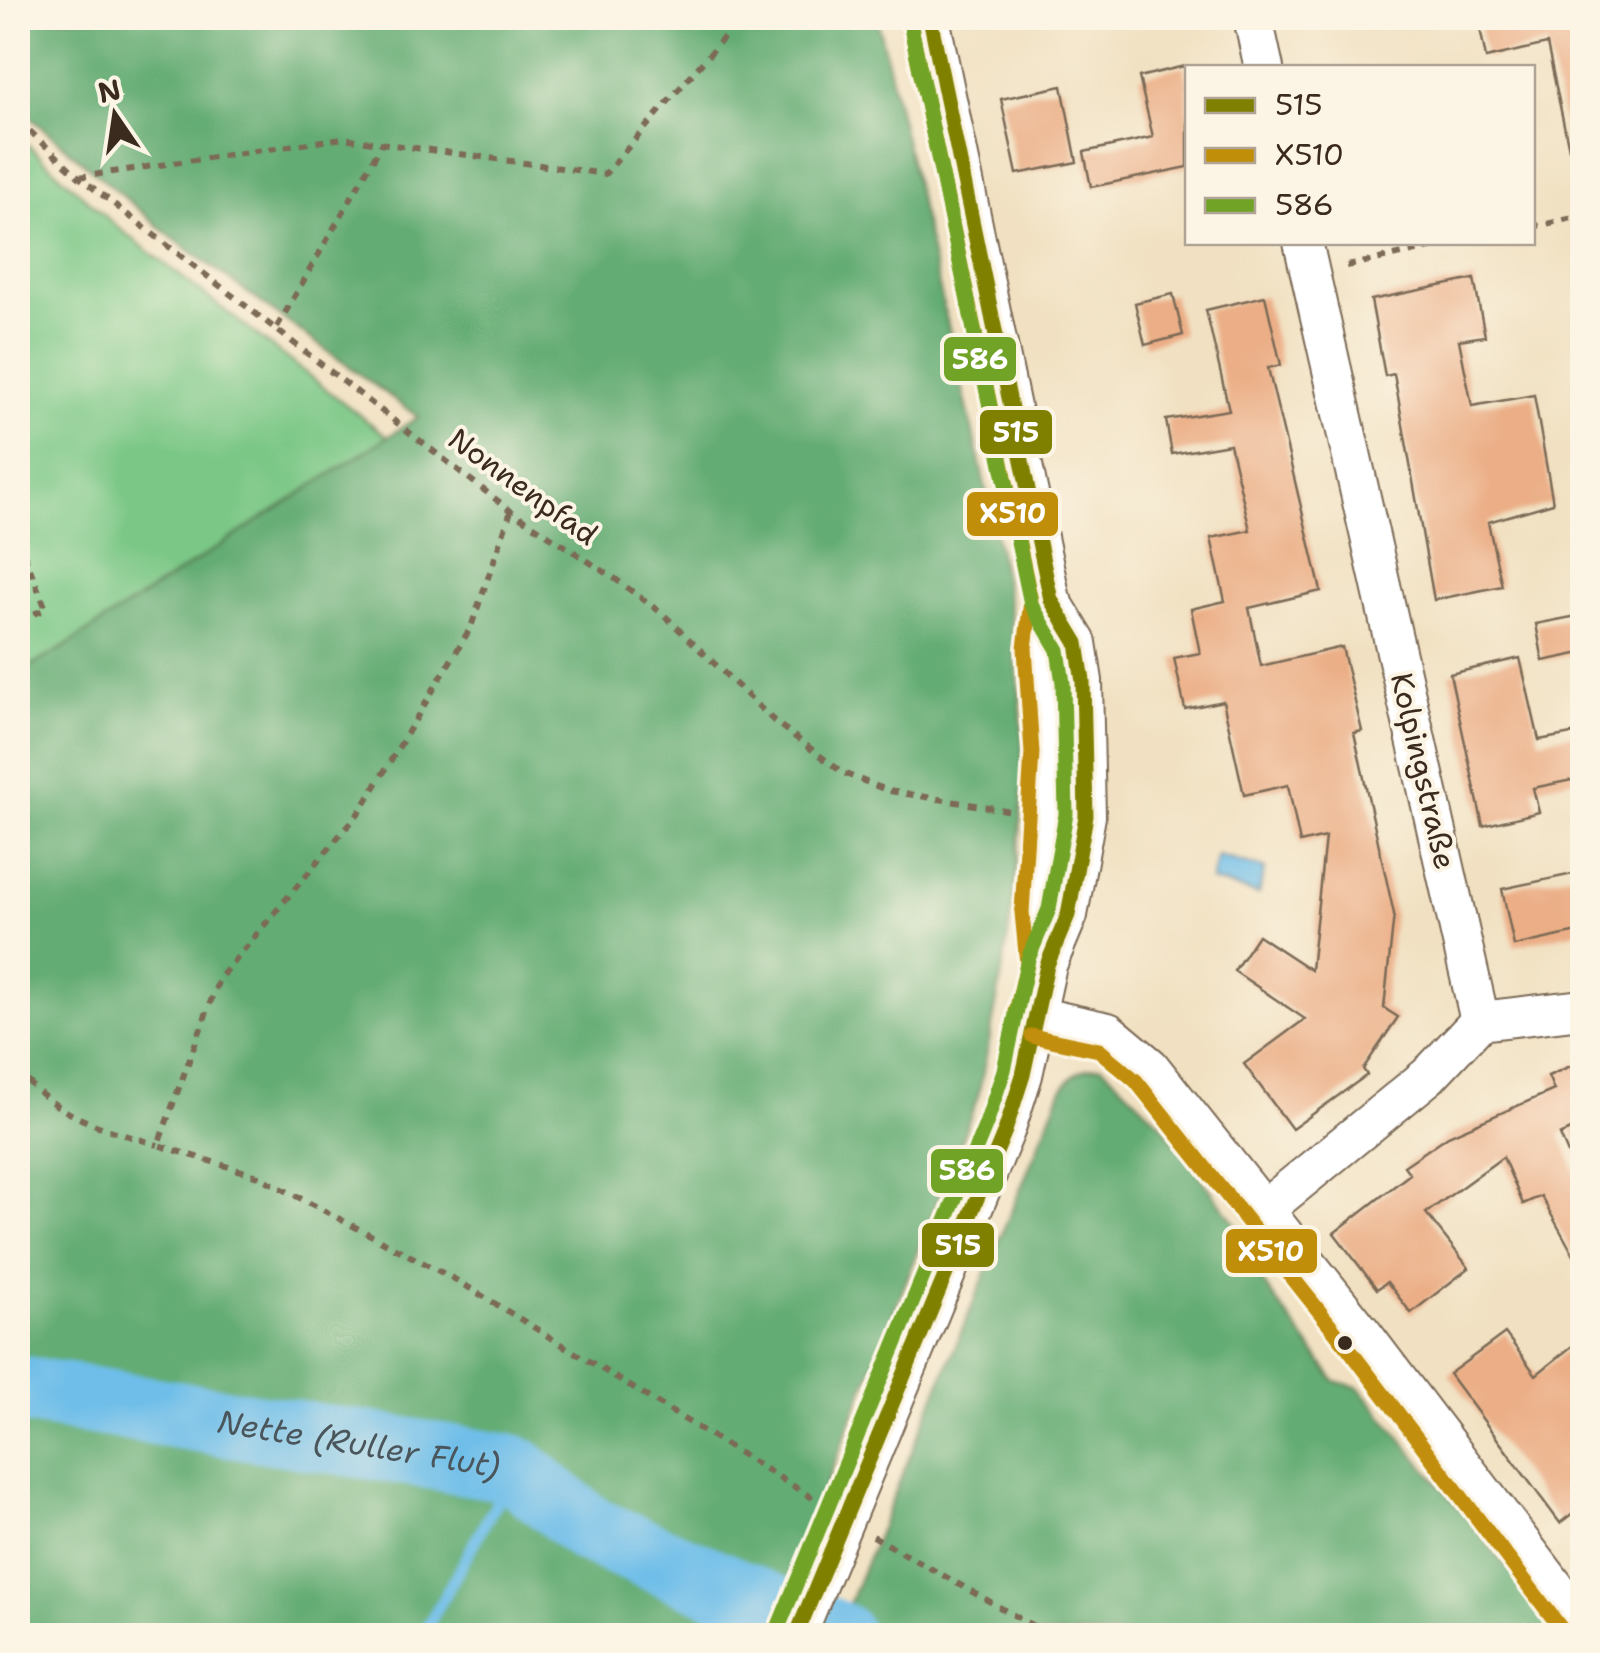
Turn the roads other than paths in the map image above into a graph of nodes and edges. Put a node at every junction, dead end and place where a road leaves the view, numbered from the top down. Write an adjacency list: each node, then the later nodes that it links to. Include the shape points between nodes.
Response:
1 (930, 18): 6 (street, via 1052,600 1077,643 1084,681 1086,816 1068,916 1047,965)
2 (1253, 18): 3 (street)
3 (1263, 65)
4 (1306, 258): 7 (street, Kolpingstraße)
5 (1582, 1009): 7 (street)
6 (1036, 1016): 8 (street, via 1108,1032 1128,1046); 10 (street, via 1005,1131)
7 (1480, 1020): 8 (street, via 1428,1076)
8 (1265, 1209): 9 (street)
9 (1582, 1623)
10 (796, 1636)

